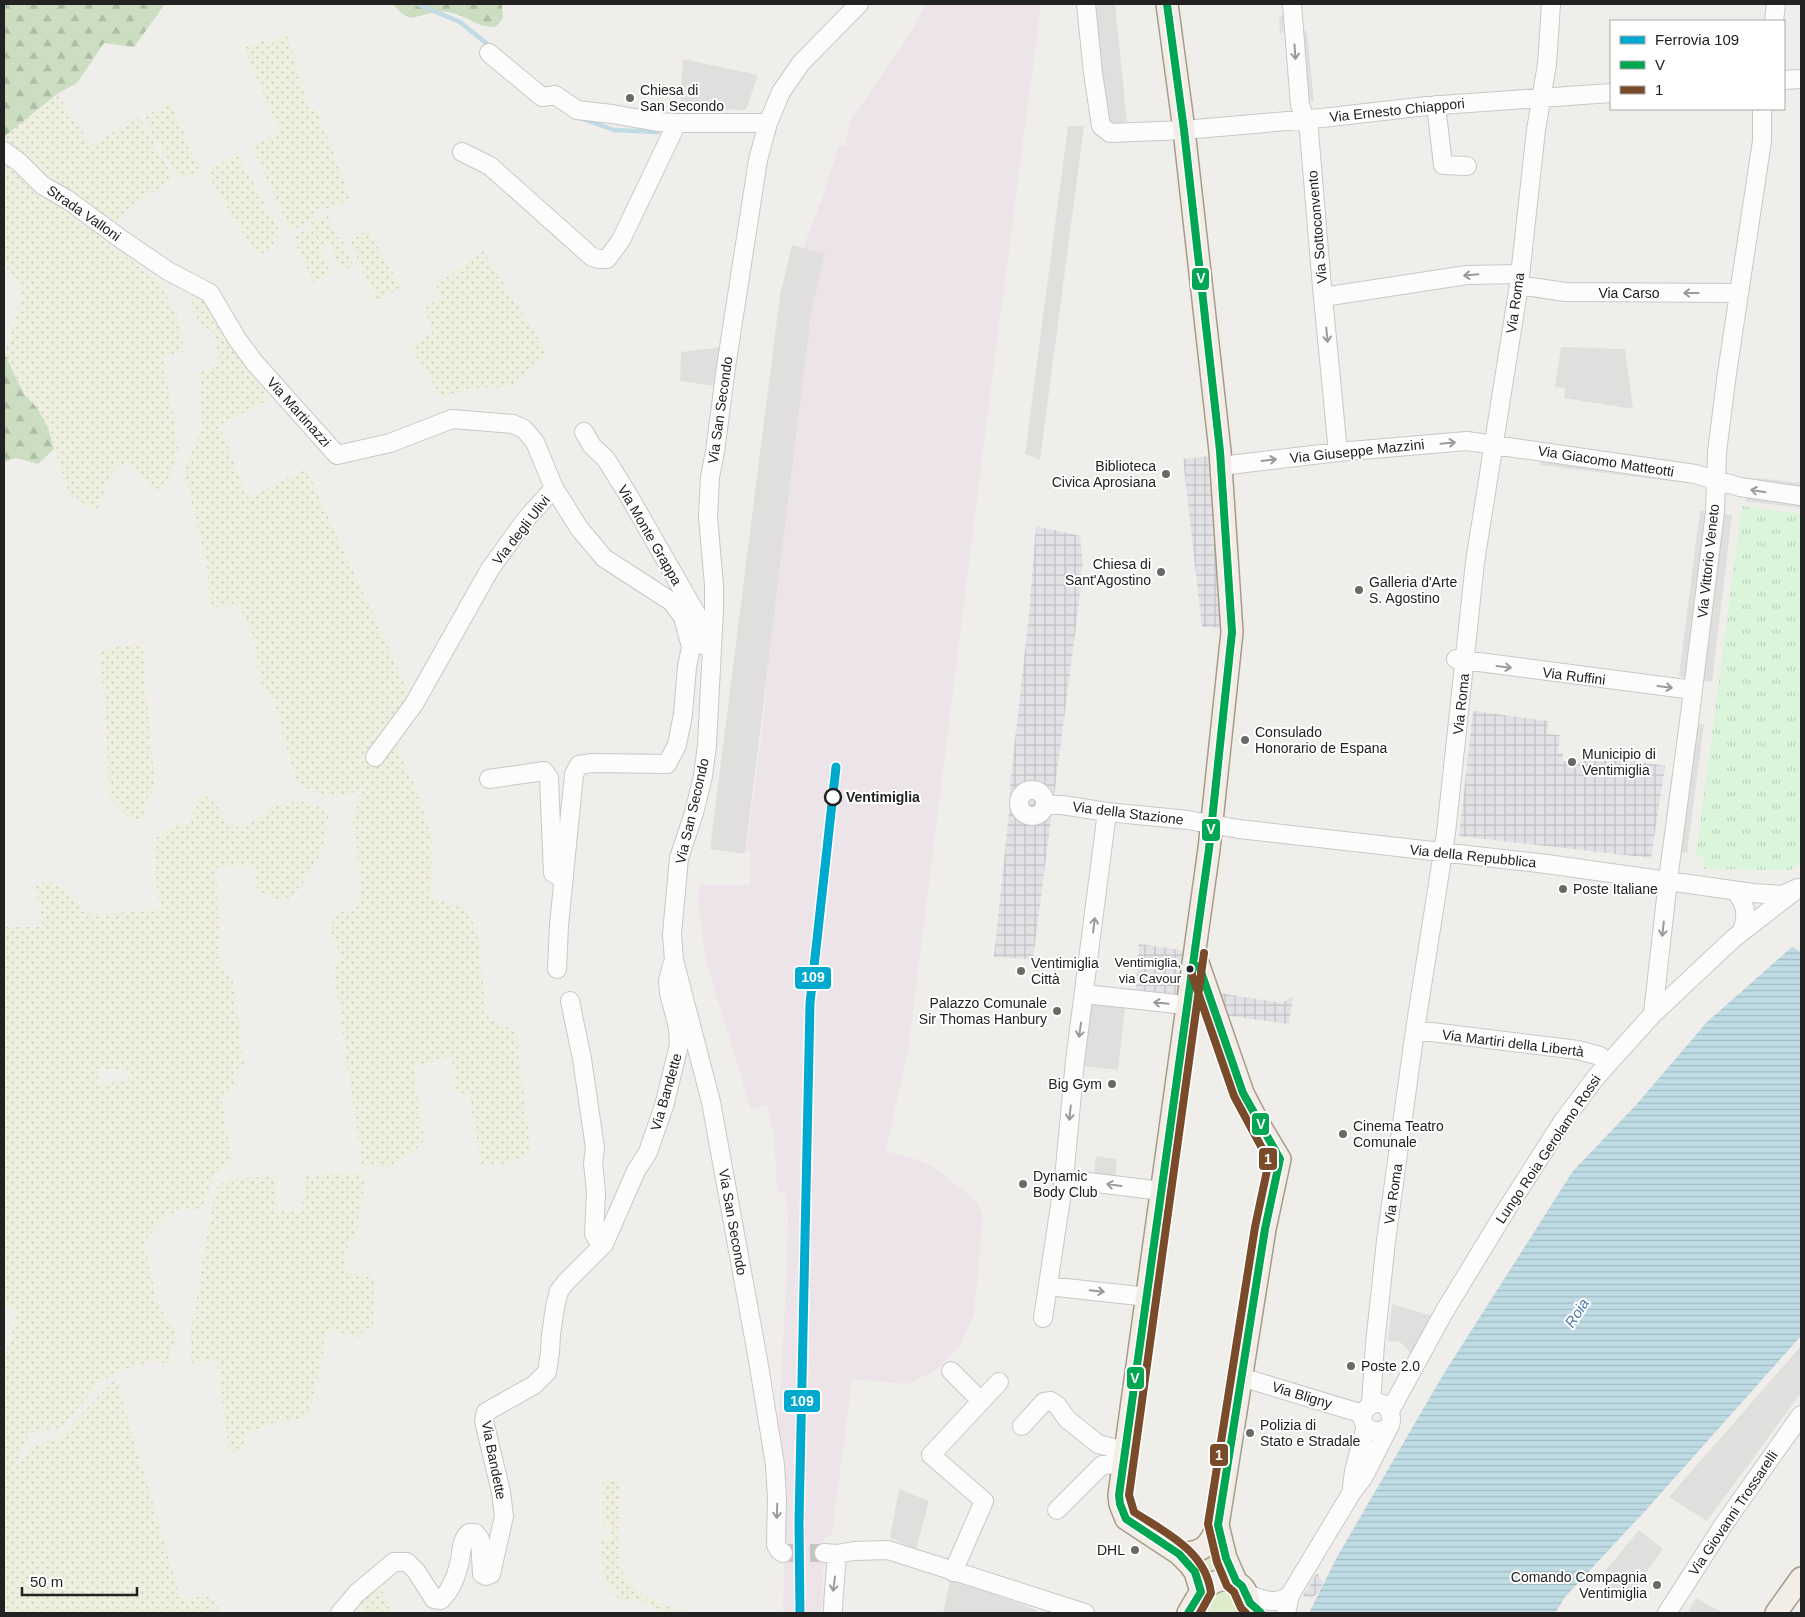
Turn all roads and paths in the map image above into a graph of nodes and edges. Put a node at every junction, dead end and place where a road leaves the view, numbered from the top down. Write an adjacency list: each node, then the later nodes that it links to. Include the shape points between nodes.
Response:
1 (859, 4): 17 (street, Via San Secondo, via 801,63 781,92)
2 (1086, 4): 18 (street, Via Ernesto Chiappori, via 1101,126 1110,133)
3 (1167, 4): 18 (main road)
4 (1292, 4): 15 (street, Via Sottoconvento, one-way to 15, via 1300,104)
5 (1551, 4): 12 (street, Via Roma)
6 (1776, 4): 7 (street)
7 (1774, 20)
8 (489, 53): 16 (street, via 548,96 577,110)
9 (1801, 78): 10 (street)
10 (1785, 80)
11 (1610, 93): 12 (street, Via Ernesto Chiappori)
12 (1540, 99): 13 (street, Via Ernesto Chiappori); 23 (street, Via Roma)
13 (1436, 105): 15 (street, Via Ernesto Chiappori); 21 (street, via 1443,165)
14 (1762, 110): 24 (street, Via Vittorio Veneto, via 1762,140)
15 (1306, 120): 18 (street, Via Ernesto Chiappori); 25 (street, Via Sottoconvento)
16 (676, 123): 17 (street); 20 (street, via 622,240 607,259 592,257 490,166)
17 (768, 124): 33 (street, Via San Secondo, via 757,166 710,477 708,517 714,593)
18 (1184, 130): 29 (main road)
19 (4, 151): 22 (street, Strada Valloni, via 42,185)
20 (462, 152)
21 (1467, 166)
22 (168, 271): 31 (street, Via Martinazzi, via 210,293 254,362 337,455 390,443 452,419 513,424 524,429 535,442)
23 (1519, 280): 24 (street, Via Carso, one-way to 23, via 1565,292); 25 (street, Via Carso, one-way to 25, via 1467,275); 27 (street, Via Roma)
24 (1739, 293): 30 (street, Via Vittorio Veneto)
25 (1323, 297): 28 (street, Via Sottoconvento, one-way to 28)
26 (584, 432): 33 (street, Via Monte Grappa, via 592,446 606,459 697,615)
27 (1494, 444): 28 (street, Via Giuseppe Mazzini, one-way to 27, via 1467,441); 30 (street, Via Giacomo Matteotti, via 1695,474); 34 (street, Via Roma)
28 (1338, 452): 29 (street, Via Giuseppe Mazzini, one-way to 28)
29 (1221, 466): 40 (main road, via 1232,632)
30 (1716, 480): 32 (street, Via Giacomo Matteotti, one-way to 30); 35 (street, Via Vittorio Veneto)
31 (554, 488): 33 (street, Via degli Ulivi, via 579,528 604,558 672,602); 36 (street, Via degli Ulivi, via 527,518 490,569 414,704)
32 (1801, 496)
33 (701, 646): 42 (street, via 686,667 679,738 667,764 579,765 574,774); 48 (street, Via San Secondo, via 706,745 694,813 678,858 672,934)
34 (1461, 660): 35 (street, Via Ruffini, one-way to 35); 41 (street, Via Roma)
35 (1693, 690): 43 (street, Via Vittorio Veneto)
36 (375, 758)
37 (489, 779): 42 (street, via 544,771 549,778 553,872 558,876)
38 (1045, 805): 39 (street, Via della Stazione)
39 (1107, 812): 40 (street, Via della Stazione); 50 (street, one-way to 39)
40 (1212, 824): 41 (street, Via della Repubblica); 47 (main road)
41 (1442, 853): 43 (street, Via della Repubblica); 55 (street, Via Roma)
42 (564, 872): 49 (street)
43 (1668, 880): 45 (street, Via della Repubblica); 54 (street, Via Vittorio Veneto, one-way to 54)
44 (1800, 887): 45 (street, Via della Repubblica, via 1782,895); 46 (street, Lungo Roia Gerolamo Rossi)
45 (1734, 890): 46 (street, via 1745,906)
46 (1742, 931): 54 (street, Lungo Roia Gerolamo Rossi)
47 (1194, 952): 52 (main road); 53 (main road)
48 (674, 960): 59 (street, Via Bandette, via 668,981 679,1045 664,1106 648,1152 636,1171); 75 (street, Via San Secondo, one-way to 75, via 712,1102 775,1465 776,1545)
49 (557, 969)
50 (1085, 994): 52 (street, one-way to 50); 57 (street, one-way to 57)
51 (570, 1001): 59 (street, via 595,1148 594,1234)
52 (1188, 1005): 53 (street); 58 (main road)
53 (1215, 1012): 64 (main road, via 1243,1093 1280,1160 1265,1229)
54 (1653, 1014): 56 (street, Lungo Roia Gerolamo Rossi)
55 (1415, 1030): 56 (street, Via Martiri della Libertà, via 1578,1050 1600,1056); 67 (street, Via Roma, via 1386,1241)
56 (1607, 1063): 69 (street, Lungo Roia Gerolamo Rossi, via 1563,1121 1503,1215 1444,1312)
57 (1064, 1179): 58 (street, one-way to 57); 60 (street)
58 (1162, 1192): 61 (main road)
59 (604, 1244): 82 (street, Via Bandette, via 559,1291 547,1372 534,1385 486,1412 484,1421 504,1516 490,1574 482,1574 480,1540 475,1533 469,1533 464,1539 459,1567 449,1592 441,1600 434,1600 407,1562 394,1562 357,1593)
60 (1048, 1286): 61 (street, one-way to 61); 62 (street)
61 (1148, 1296): 71 (main road)
62 (1043, 1318)
63 (951, 1370): 66 (street)
64 (1241, 1377): 67 (street, Via Bligny); 74 (main road)
65 (999, 1382): 66 (street)
66 (981, 1401): 77 (street, via 931,1456 984,1501)
67 (1367, 1415): 69 (street, via 1380,1403 1384,1405); 69 (street, via 1374,1432 1383,1431); 72 (street, Via Roma)
68 (1801, 1415): 87 (street, Via Giovanni Trossarelli, via 1724,1524)
69 (1389, 1420): 72 (street, Lungo Roia Gerolamo Rossi, via 1363,1478)
70 (1022, 1426): 71 (street, via 1044,1402 1051,1402 1058,1405 1067,1420 1098,1444)
71 (1124, 1458): 73 (street, via 1102,1465); 76 (main road, via 1119,1495 1126,1519)
72 (1352, 1492): 80 (street, Lungo Roia Gerolamo Rossi)
73 (1057, 1510)
74 (1218, 1525): 76 (main road, via 1210,1543 1197,1552); 81 (main road, via 1226,1558)
75 (783, 1553)
76 (1179, 1554): 79 (main road, via 1195,1572)
77 (953, 1572): 83 (street, one-way to 83, via 889,1544 830,1554 836,1570); 84 (street)
78 (1801, 1578): 88 (main road)
79 (1201, 1592): 81 (main road, via 1216,1582 1228,1579); 85 (main road)
80 (1290, 1594): 81 (street, via 1282,1600); 86 (street, Lungo Roia Gerolamo Rossi)
81 (1249, 1601)
82 (340, 1613)
83 (833, 1613)
84 (1085, 1613)
85 (1188, 1613)
86 (1286, 1613)
87 (1667, 1613)
88 (1776, 1613)

